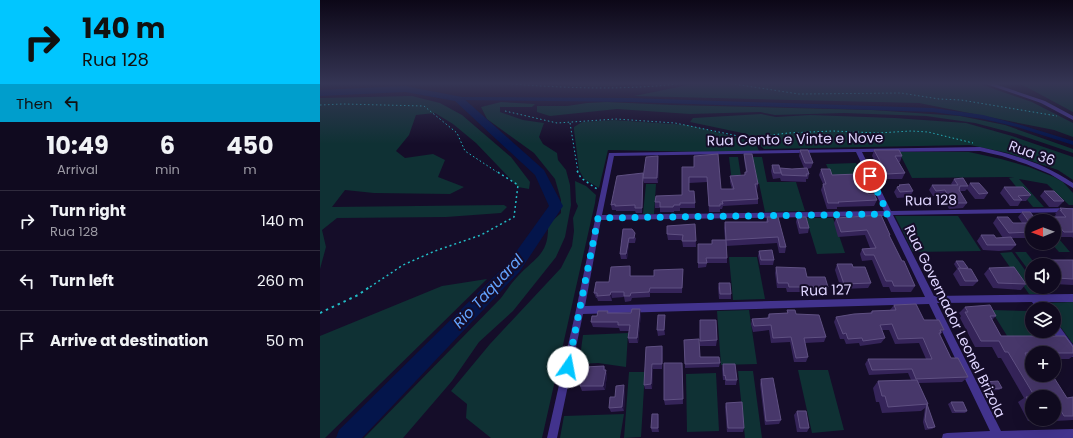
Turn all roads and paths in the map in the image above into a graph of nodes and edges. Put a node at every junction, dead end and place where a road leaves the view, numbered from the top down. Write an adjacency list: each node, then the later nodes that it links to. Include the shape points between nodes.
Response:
1 (981, 103): 5 (path)
2 (1046, 103): 6 (street)
3 (320, 105): 22 (path, via 424,106 457,133 465,151 518,185 514,217 481,235 403,265 358,295)
4 (505, 112): 7 (path, via 553,122)
5 (1060, 117)
6 (1073, 118)
7 (570, 122): 8 (path, via 616,119 675,123 733,136); 13 (path, via 577,170 581,178)
8 (755, 138): 9 (path, via 827,131 928,132); 11 (path)
9 (978, 147): 10 (street, Rua Cento e Vinte e Nove); 12 (street, Rua 36, via 1032,165 1062,178)
10 (858, 151): 11 (street, Rua Cento e Vinte e Nove); 15 (street, Rua Governador Leonel Brizola)
11 (760, 152): 16 (street, Rua Cento e Vinte e Nove, via 612,154)
12 (1073, 186)
13 (598, 190)
14 (1073, 210): 15 (street, Rua 128)
15 (888, 214): 16 (street, Rua 128); 19 (street, Rua Governador Leonel Brizola)
16 (598, 218): 21 (street)
17 (1073, 298): 18 (street, Rua 127)
18 (1034, 299): 19 (street, Rua 127); 20 (street)
19 (930, 300): 21 (street, Rua 127); 26 (street, Rua Governador Leonel Brizola)
20 (1036, 302)
21 (580, 310): 27 (street)
22 (320, 313)
23 (1061, 336): 24 (street)
24 (1073, 353)
25 (1073, 434): 26 (street)
26 (999, 437): 28 (street)
27 (552, 438)
28 (947, 438)

